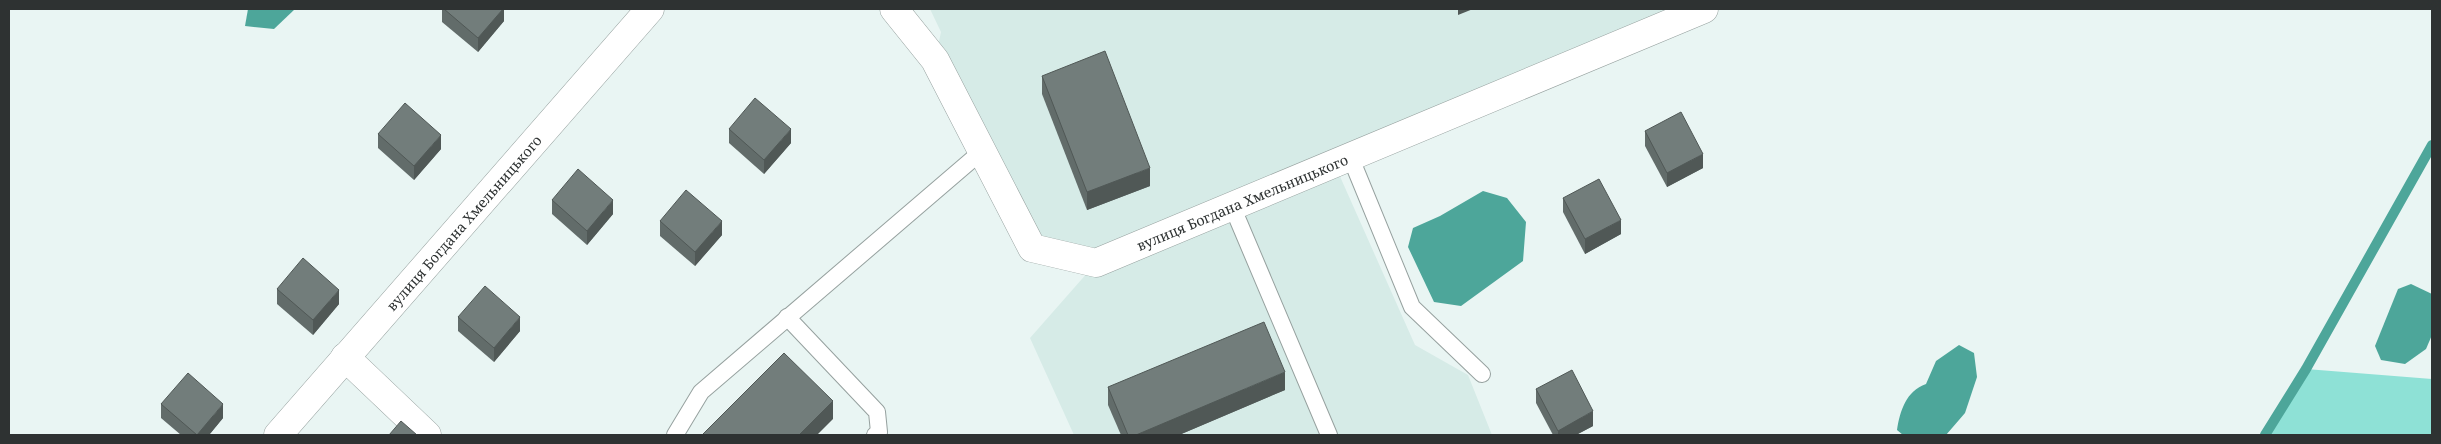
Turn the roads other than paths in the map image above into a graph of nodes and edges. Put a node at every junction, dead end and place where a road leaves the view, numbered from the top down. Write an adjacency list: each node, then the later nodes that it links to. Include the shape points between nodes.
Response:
1 (650, 9): 8 (street, вулиця Богдана Хмельницького)
2 (894, 9): 4 (street, вулиця Богдана Хмельницького, via 935,60)
3 (1704, 9): 5 (street, вулиця Богдана Хмельницького)
4 (982, 151): 6 (street, вулиця Богдана Хмельницького, via 1032,248 1096,263); 7 (lane)
5 (1350, 156): 6 (street, вулиця Богдана Хмельницького); 9 (lane, via 1412,307)
6 (1232, 206): 14 (lane)
7 (787, 317): 12 (lane, via 701,392); 13 (lane, via 877,412 879,432)
8 (345, 357): 10 (street, вулиця Богдана Хмельницького); 11 (street)
9 (1482, 374)
10 (278, 435)
11 (427, 435)
12 (675, 435)
13 (875, 435)
14 (1329, 435)

